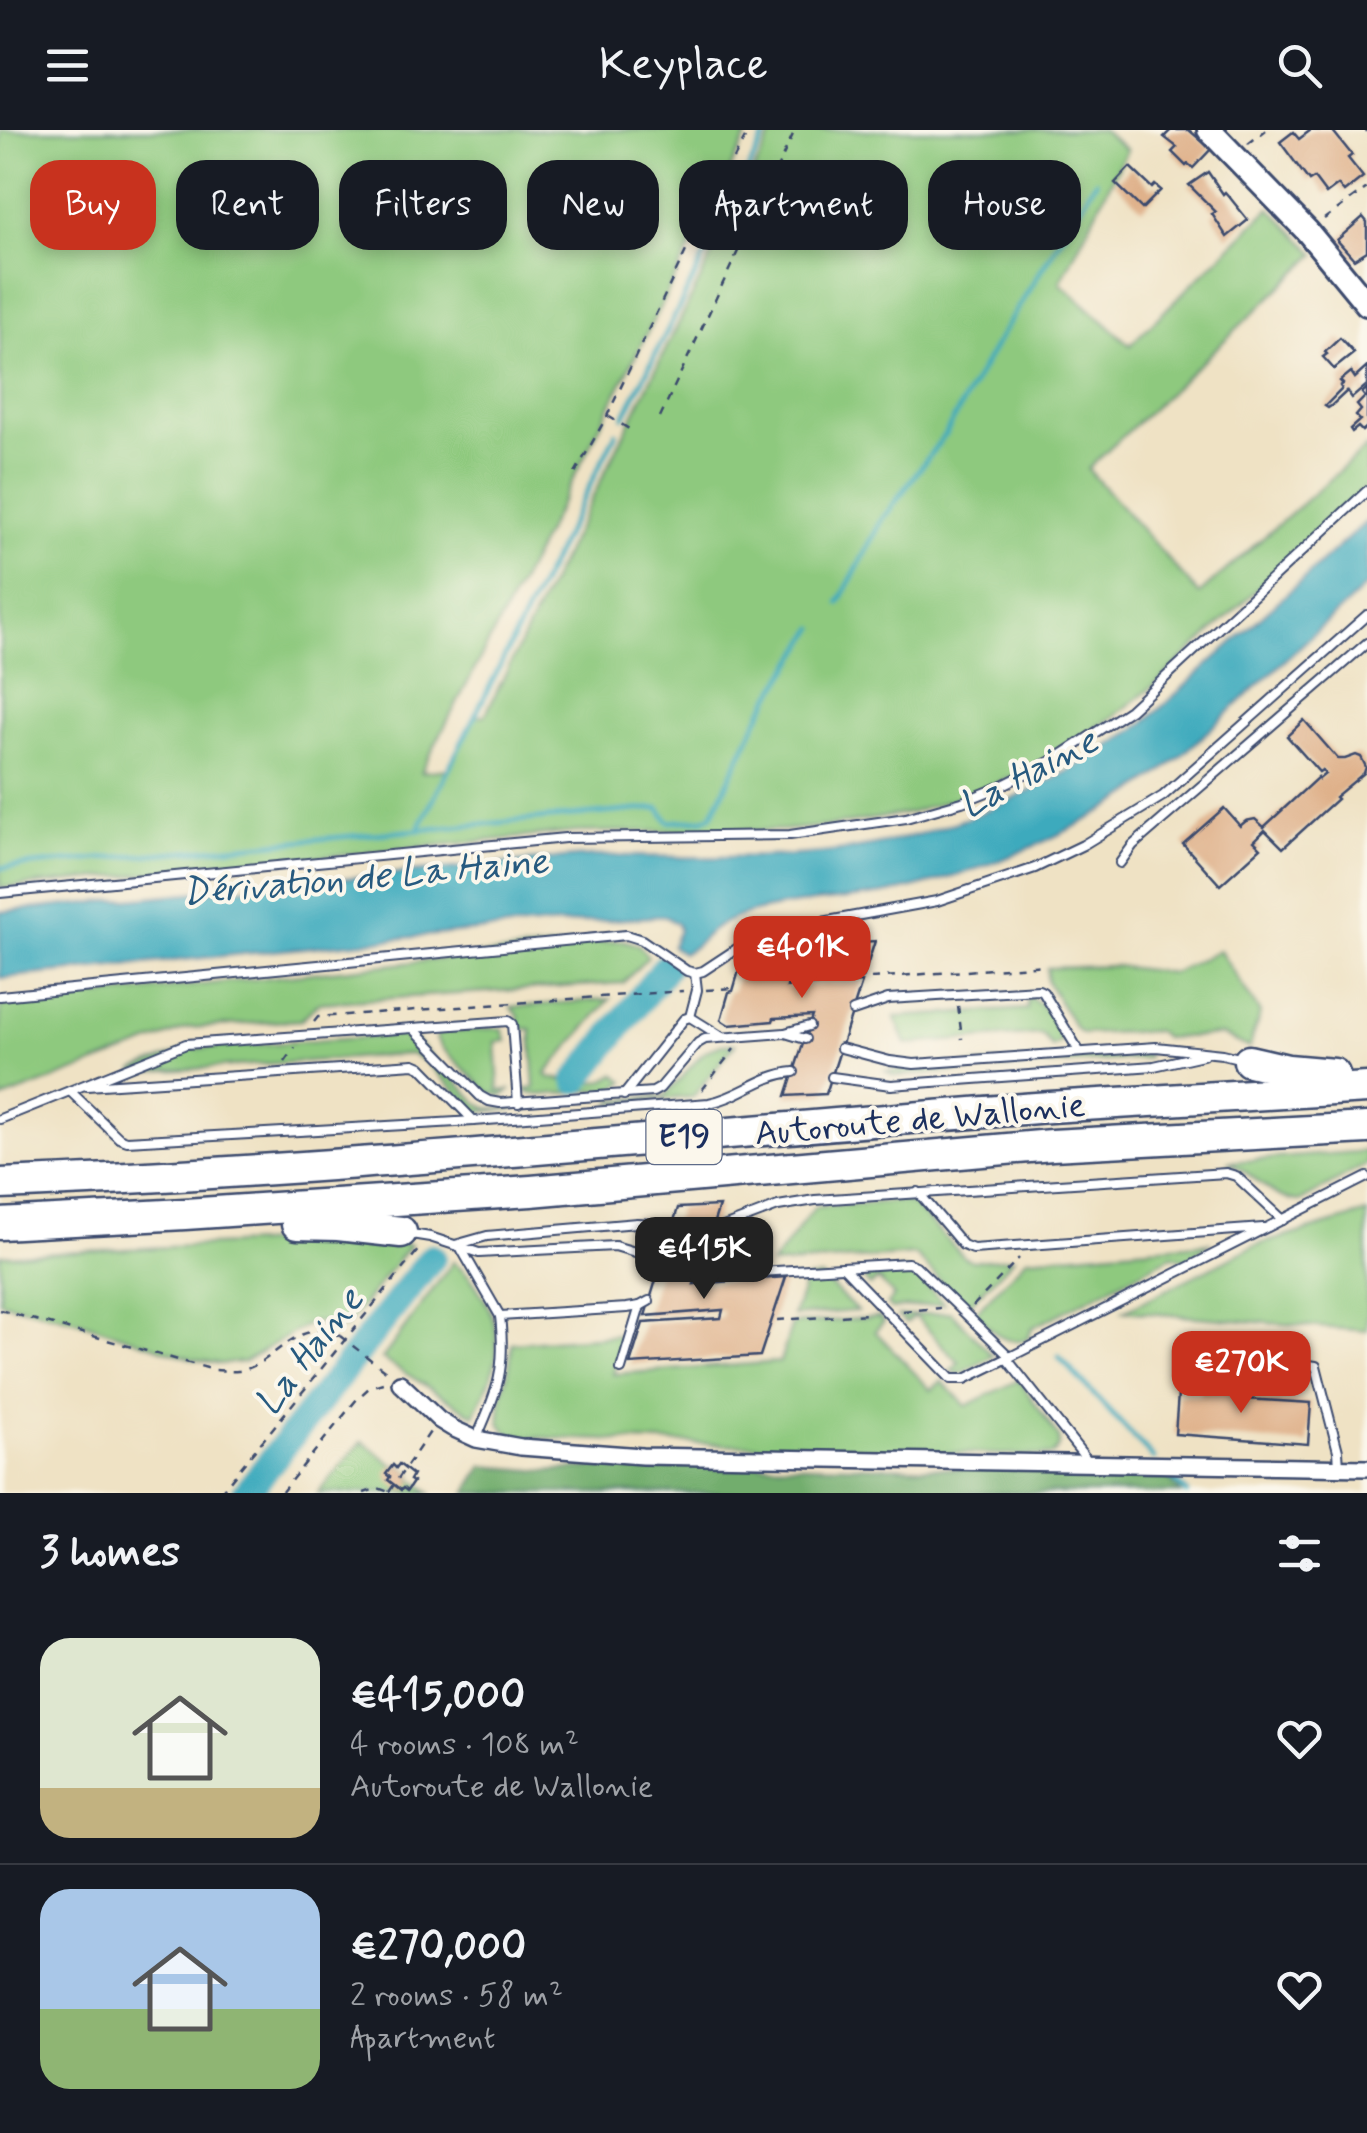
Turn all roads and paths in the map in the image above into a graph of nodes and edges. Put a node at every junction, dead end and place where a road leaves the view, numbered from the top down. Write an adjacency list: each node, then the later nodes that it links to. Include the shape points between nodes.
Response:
1 (749, 130): 9 (path)
2 (795, 130): 10 (path)
3 (1209, 130): 5 (street)
4 (1266, 130): 5 (path)
5 (1235, 154): 7 (street)
6 (1367, 188): 7 (path)
7 (1307, 231): 8 (street)
8 (1367, 304)
9 (607, 416): 11 (path); 12 (path)
10 (660, 417)
11 (629, 429)
12 (576, 473)
13 (1367, 491): 17 (lane, via 1130,710 1055,759 944,807 790,835 565,838)
14 (1367, 615): 19 (lane, via 1164,796 1083,845 937,901 774,932 703,972)
15 (1367, 643): 16 (lane, via 1132,845)
16 (1120, 863)
17 (0, 893)
18 (1046, 965): 20 (path)
19 (691, 972): 22 (lane, via 626,936); 25 (lane, via 697,990)
20 (871, 978)
21 (669, 992): 23 (path)
22 (0, 996)
23 (617, 996)
24 (852, 1011): 33 (lane, via 888,1000 1039,990)
25 (690, 1017): 30 (lane); 42 (lane)
26 (809, 1026): 28 (lane)
27 (413, 1028): 39 (lane, via 186,1044); 44 (lane, via 480,1096); 44 (lane, via 508,1021)
28 (784, 1033): 29 (lane); 31 (lane)
29 (744, 1036): 30 (lane); 43 (path)
30 (722, 1037): 42 (lane, via 698,1043 660,1088)
31 (804, 1039)
32 (841, 1048): 33 (lane, via 914,1064)
33 (1079, 1051): 34 (lane)
34 (1212, 1052): 35 (lane); 37 (lane, via 1154,1066 891,1084)
35 (1249, 1061): 38 (highway)
36 (794, 1072): 46 (lane, via 774,1073 713,1102)
37 (832, 1077)
38 (1367, 1078)
39 (81, 1087): 41 (lane); 46 (lane, via 414,1064)
40 (1367, 1088): 49 (highway, Autoroute de Wallonie / E19)
41 (70, 1091): 45 (lane); 46 (lane, via 126,1141)
42 (624, 1094): 44 (lane)
43 (698, 1095)
44 (518, 1102)
45 (0, 1119)
46 (474, 1121)
47 (1367, 1128): 51 (highway, Autoroute de Wallonie / E19)
48 (1367, 1177): 52 (lane)
49 (0, 1184)
50 (918, 1192): 52 (lane, via 1226,1173); 55 (lane, via 794,1202); 58 (lane, via 963,1245)
51 (185, 1214): 53 (highway, Autoroute de Wallonie / E19); 57 (highway, via 338,1225)
52 (1283, 1220): 56 (lane)
53 (0, 1224)
54 (673, 1226): 59 (lane, via 487,1236)
55 (712, 1227)
56 (1267, 1228): 58 (lane); 71 (lane)
57 (410, 1241): 59 (lane, via 430,1237); 81 (path)
58 (1031, 1245): 65 (path, via 975,1306)
59 (459, 1247): 60 (lane, via 479,1254 615,1246); 68 (lane)
60 (662, 1260)
61 (844, 1268): 62 (lane); 65 (lane, via 908,1263); 67 (lane)
62 (696, 1275)
63 (650, 1301): 64 (lane)
64 (640, 1306): 68 (lane); 73 (lane)
65 (958, 1307): 67 (path); 71 (lane)
66 (0, 1310): 72 (path, bridge, via 214,1370 240,1371 300,1335 325,1330)
67 (886, 1313): 69 (path); 71 (lane, via 951,1379 965,1380)
68 (500, 1316): 76 (lane, via 503,1362)
69 (777, 1320)
70 (1212, 1352): 78 (lane, via 1316,1366)
71 (1008, 1358): 77 (lane)
72 (379, 1366)
73 (621, 1369)
74 (400, 1383): 76 (street, via 439,1420); 82 (path, via 370,1387)
75 (431, 1430): 80 (path)
76 (476, 1439): 77 (street, via 642,1456)
77 (1090, 1464): 78 (street)
78 (1338, 1466): 79 (street)
79 (1367, 1468)
80 (389, 1492): 83 (path)
81 (220, 1493)
82 (281, 1493)
83 (364, 1493)

